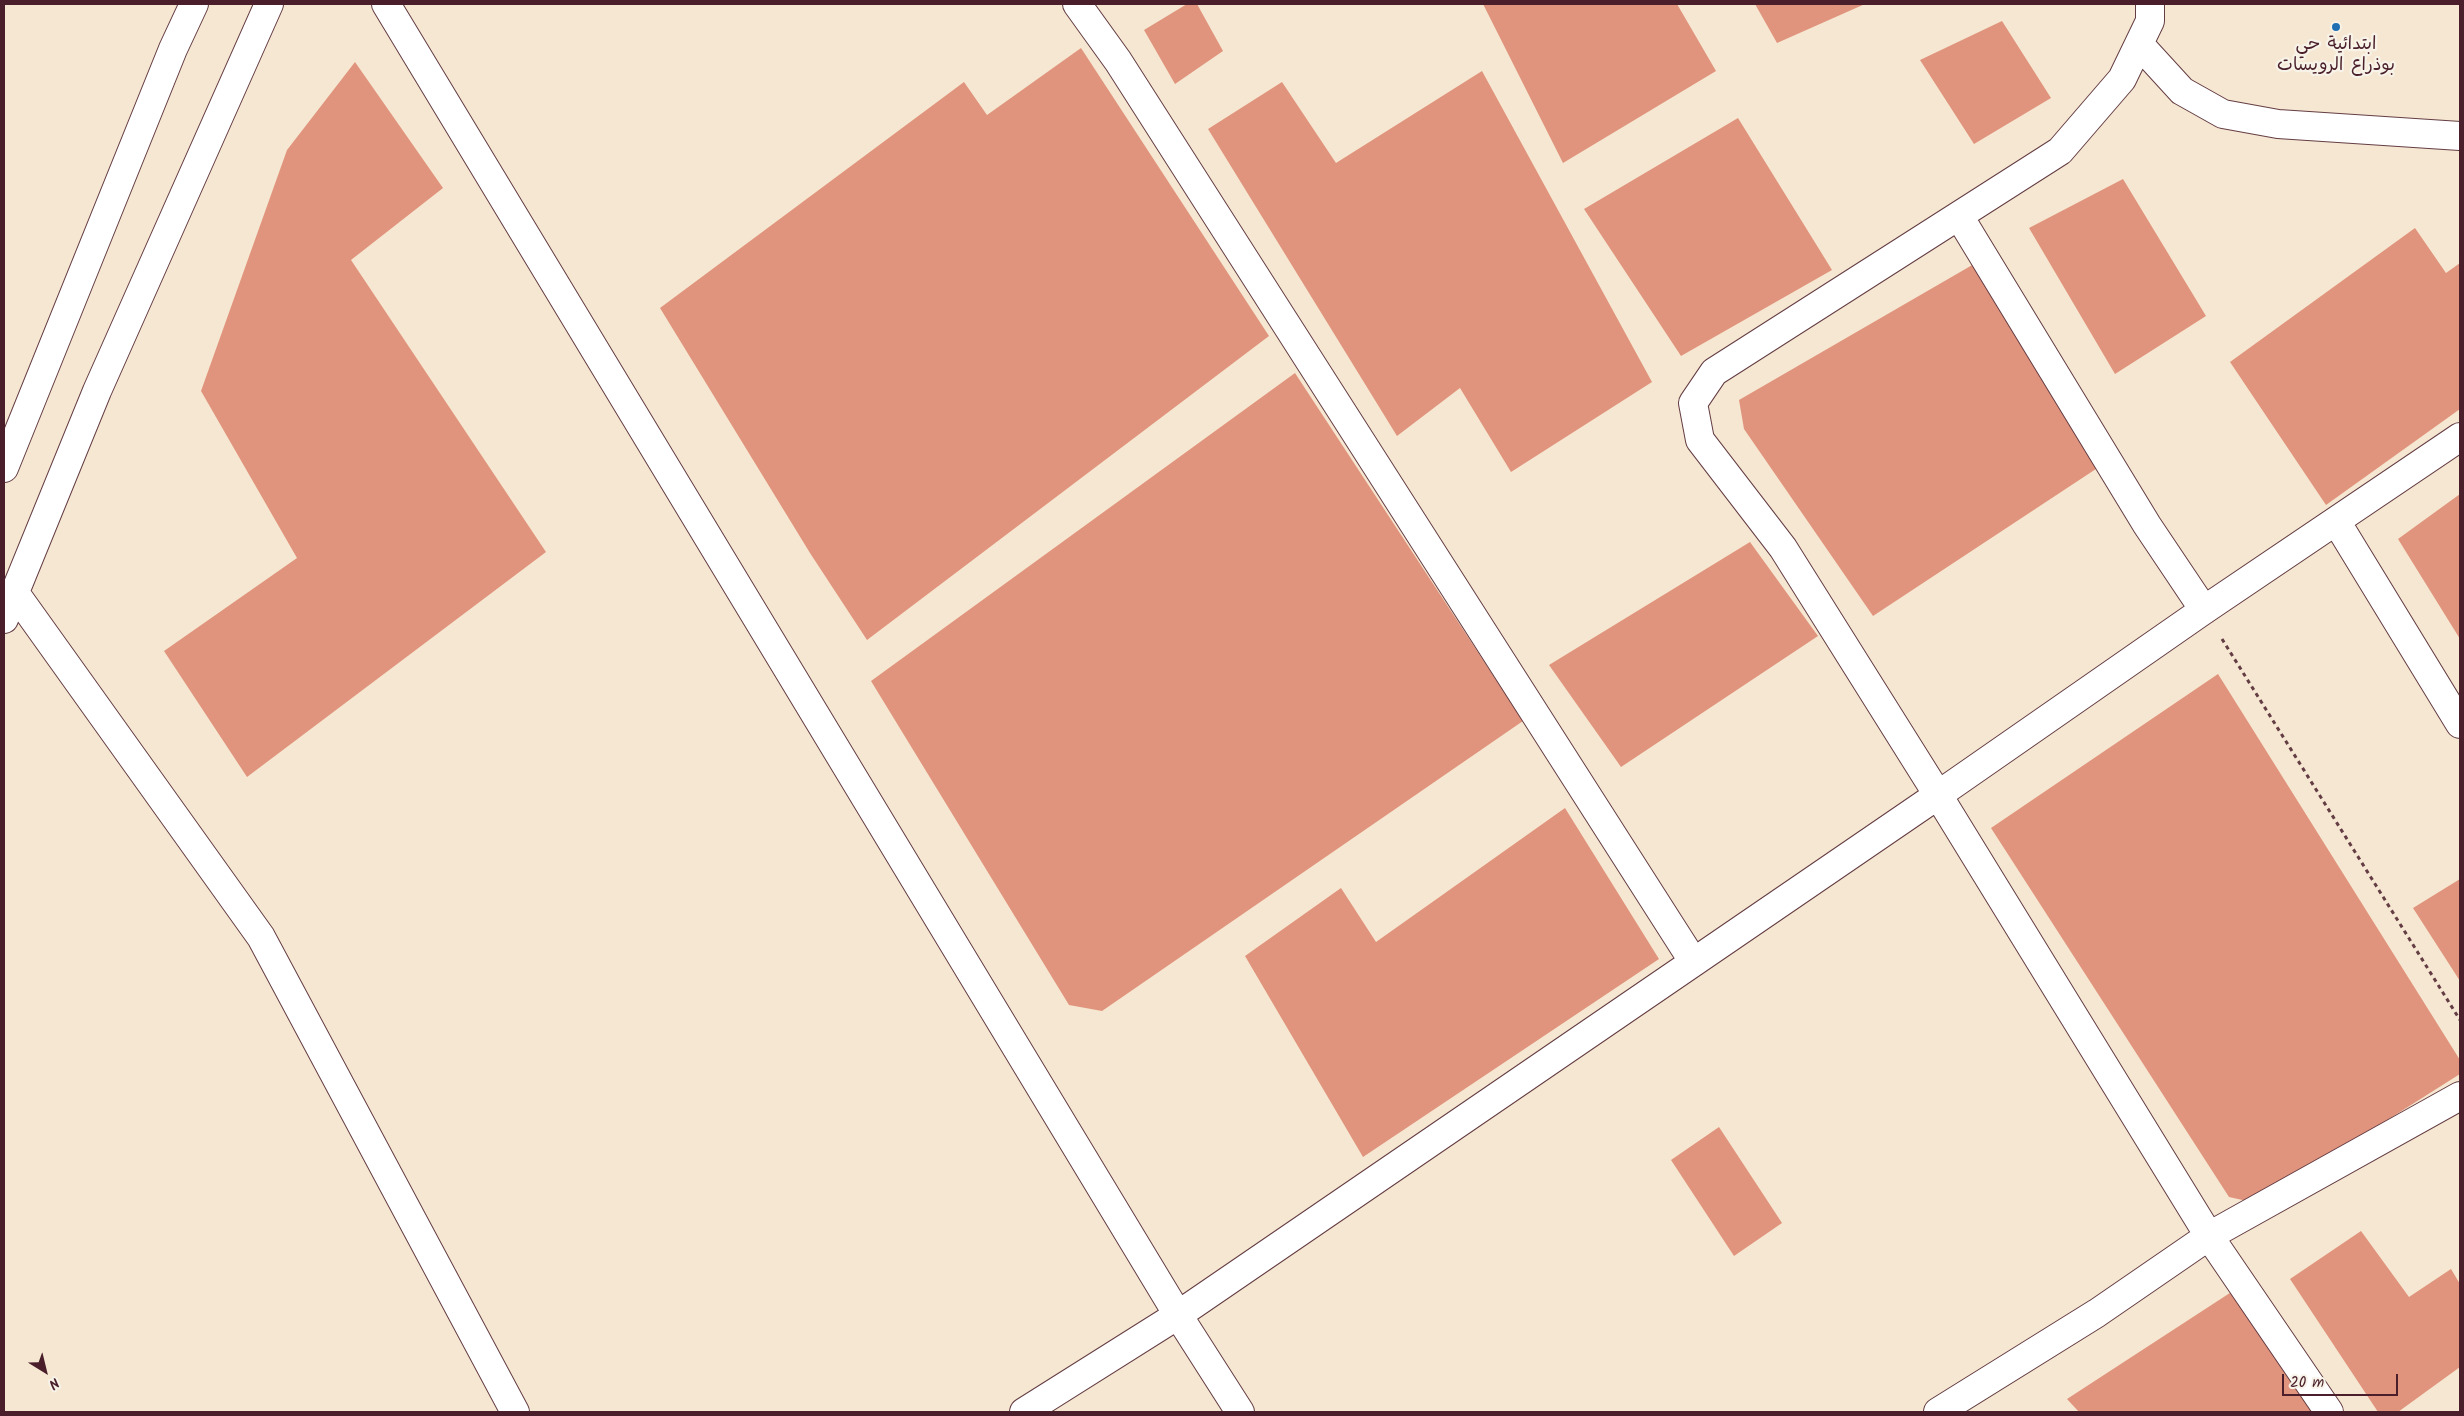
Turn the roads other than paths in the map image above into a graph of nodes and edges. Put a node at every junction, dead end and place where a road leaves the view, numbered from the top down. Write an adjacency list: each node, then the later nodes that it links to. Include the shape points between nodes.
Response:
1 (194, 4): 10 (street)
2 (269, 4): 12 (street, via 97,391)
3 (386, 4): 20 (street)
4 (1077, 4): 17 (street, via 1145,103)
5 (2150, 4): 6 (street, via 2150,21)
6 (2139, 44): 7 (street, via 2182,91 2223,114 2278,124); 8 (street, via 2122,79 2060,151)
7 (2460, 136)
8 (1959, 216): 13 (street, via 2147,525); 16 (street, via 1714,372 1694,403 1700,440 1783,548)
9 (2460, 437): 11 (street)
10 (4, 468)
11 (2336, 521): 13 (street); 15 (street)
12 (15, 592): 14 (street); 21 (street, via 261,937)
13 (2204, 610): 16 (street)
14 (4, 619)
15 (2460, 724)
16 (1938, 795): 17 (street); 19 (street)
17 (1693, 961): 20 (street)
18 (2460, 1096): 19 (street)
19 (2209, 1236): 24 (street, via 2097,1313); 25 (street)
20 (1178, 1315): 22 (street); 23 (street)
21 (515, 1412)
22 (1024, 1412)
23 (1240, 1412)
24 (1938, 1412)
25 (2329, 1412)

